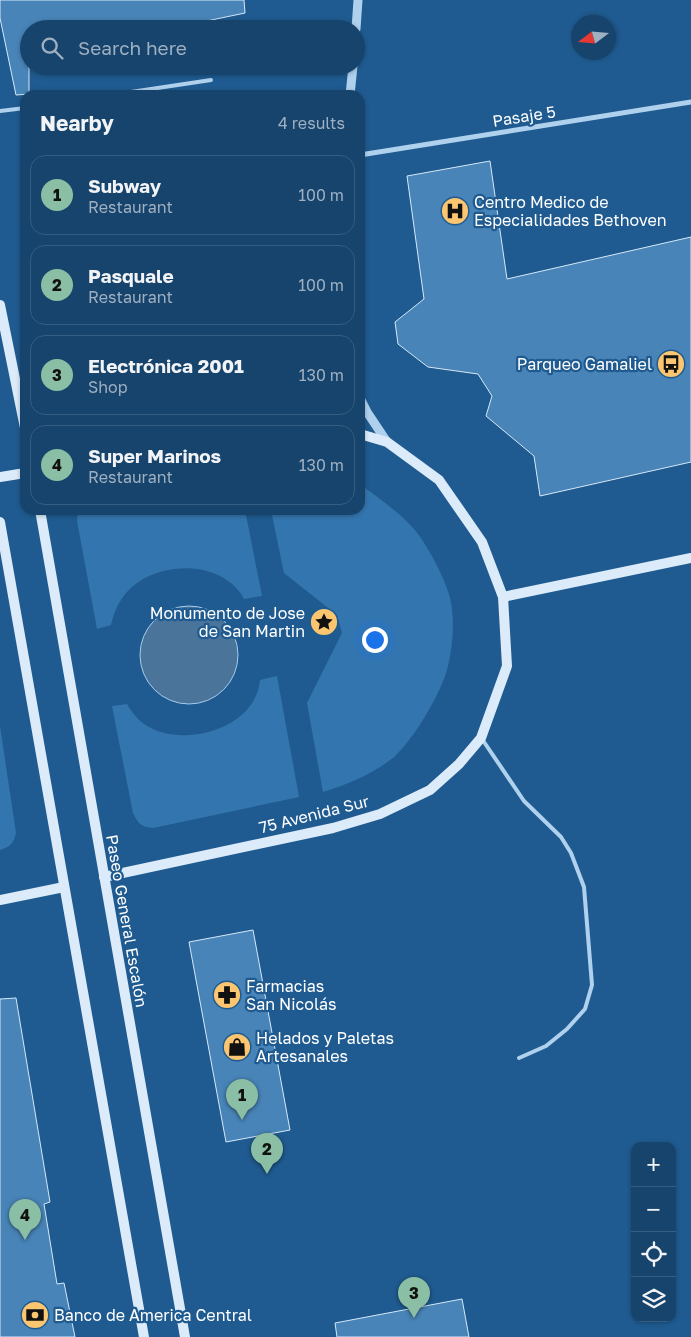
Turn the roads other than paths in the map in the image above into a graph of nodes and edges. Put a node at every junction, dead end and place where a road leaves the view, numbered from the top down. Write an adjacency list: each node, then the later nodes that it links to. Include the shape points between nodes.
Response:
1 (358, 0): 2 (street)
2 (357, 20)
3 (352, 75): 6 (street)
4 (212, 80): 5 (lane)
5 (145, 90)
6 (351, 90)
7 (691, 102): 10 (street, Pasaje 5)
8 (20, 109): 9 (lane)
9 (0, 111)
10 (365, 154)
11 (0, 305): 12 (main road)
12 (20, 385)
13 (365, 408): 15 (street)
14 (365, 435): 15 (main road, 75 Avenida Sur)
15 (387, 442): 21 (main road, 75 Avenida Sur, via 439,480 482,542)
16 (20, 474): 17 (main road)
17 (0, 477)
18 (41, 515): 23 (main road, Paseo General Escalón)
19 (0, 522): 24 (main road)
20 (691, 558): 21 (main road)
21 (503, 597): 22 (main road, 75 Avenida Sur, via 507,666)
22 (481, 738): 23 (main road, 75 Avenida Sur, via 430,790 380,814 333,828); 26 (lane, via 524,800 561,837 584,887 592,985 586,1010 546,1046)
23 (104, 877): 28 (main road, Paseo General Escalón)
24 (64, 887): 25 (main road); 27 (main road)
25 (0, 900)
26 (519, 1058)
27 (144, 1337)
28 (185, 1337)

